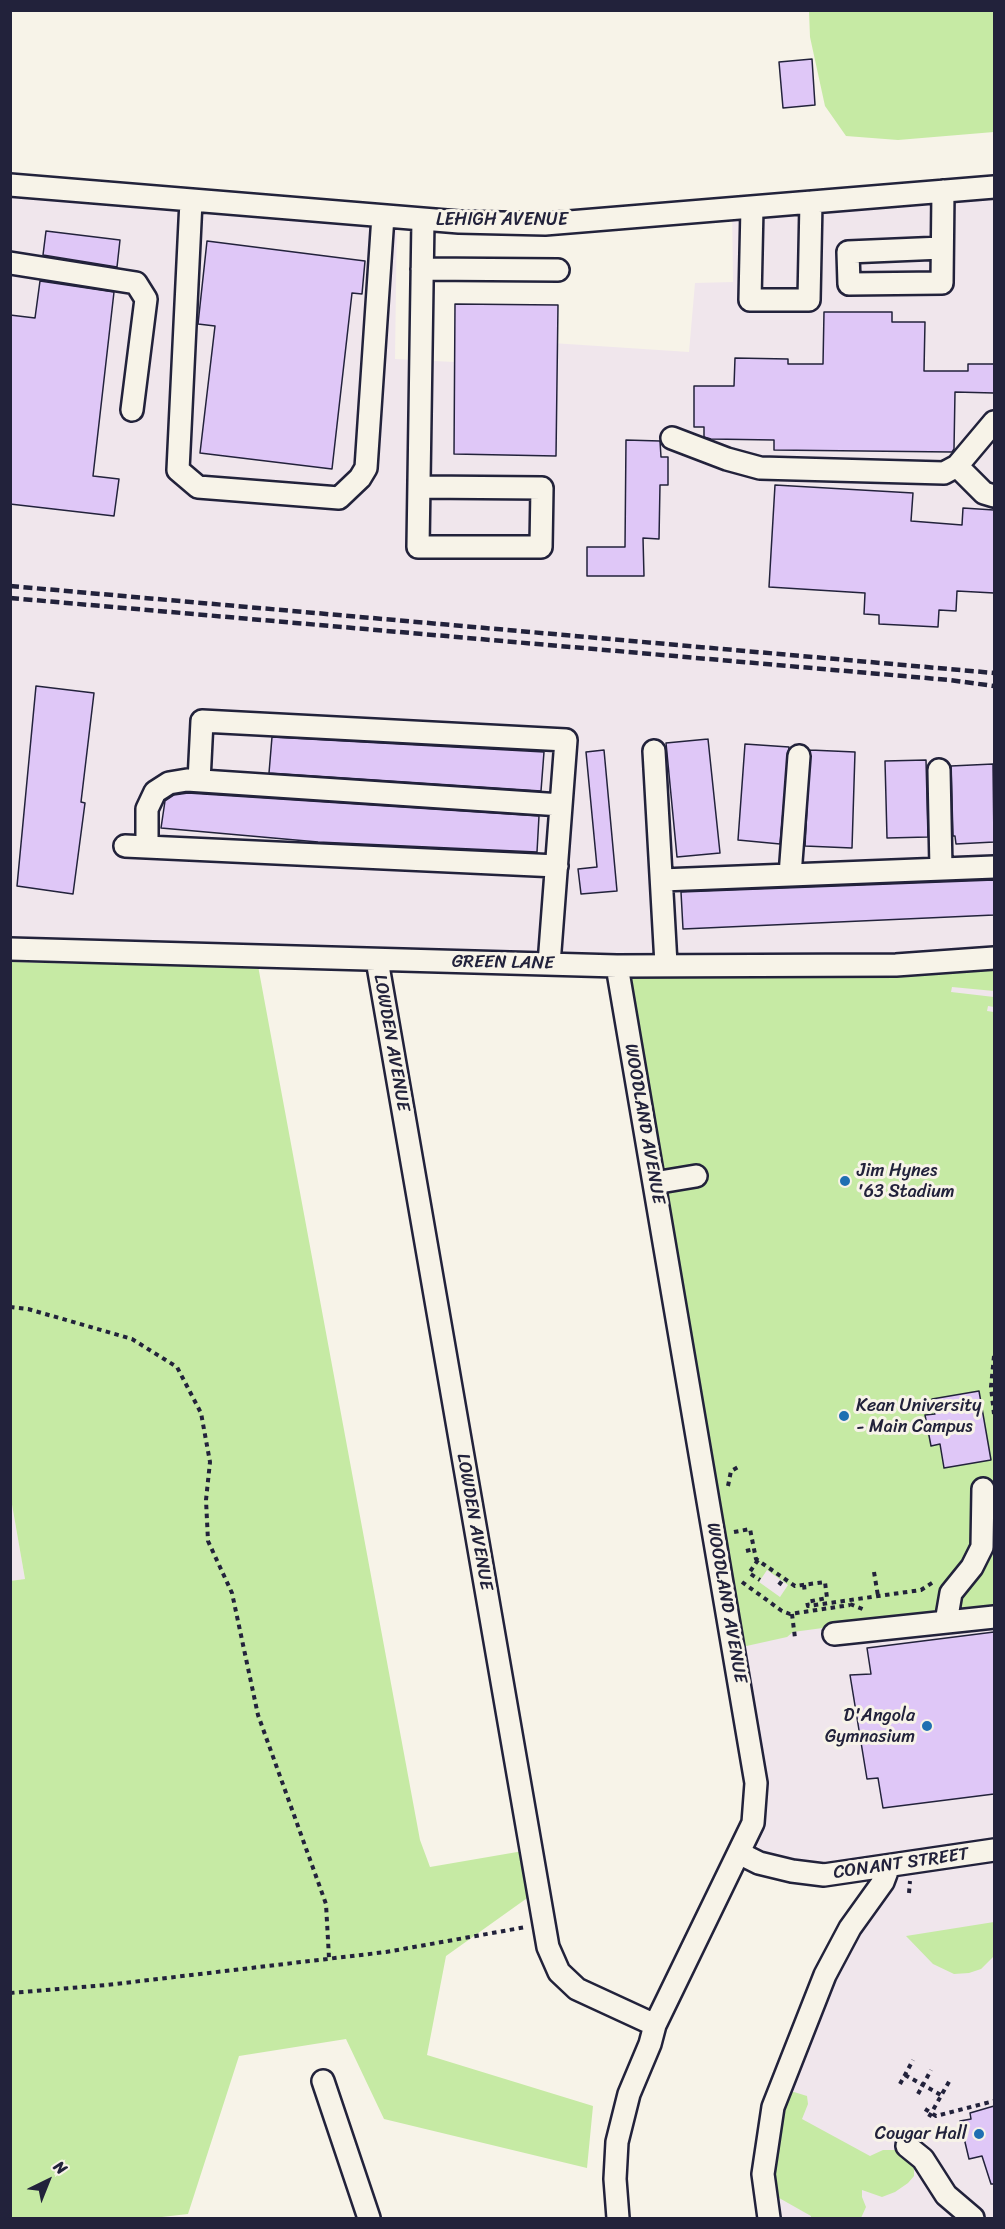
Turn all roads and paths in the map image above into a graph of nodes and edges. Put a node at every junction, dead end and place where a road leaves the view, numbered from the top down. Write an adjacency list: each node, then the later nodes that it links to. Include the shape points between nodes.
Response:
1 (10, 185): 4 (street, LEHIGH AVENUE)
2 (994, 187): 3 (street, LEHIGH AVENUE)
3 (944, 191): 5 (street, LEHIGH AVENUE); 9 (street)
4 (191, 201): 7 (street, LEHIGH AVENUE); 7 (street, via 178,470 198,487 222,489 339,498 366,468)
5 (811, 202): 6 (street, LEHIGH AVENUE); 6 (street, via 809,300 750,300)
6 (752, 207): 8 (street, LEHIGH AVENUE, via 545,224)
7 (383, 216): 8 (street, LEHIGH AVENUE)
8 (423, 219): 11 (street)
9 (942, 248)
10 (10, 263): 13 (street, via 136,283 146,299)
11 (422, 270): 12 (street); 17 (street)
12 (558, 270)
13 (132, 410)
14 (994, 422): 16 (street)
15 (672, 438): 16 (street, via 760,468 944,472)
16 (957, 466): 18 (street, via 984,493)
17 (420, 487): 17 (street, via 418,547 541,547 542,488)
18 (994, 496)
19 (654, 751): 30 (street)
20 (799, 756): 29 (street)
21 (939, 770): 28 (street)
22 (199, 781): 23 (street); 23 (street, via 202,722 566,740); 25 (street, via 169,783 155,792 147,809)
23 (561, 805): 26 (street)
24 (125, 846): 25 (street)
25 (147, 846): 26 (street)
26 (557, 866): 34 (street)
27 (994, 867): 28 (street)
28 (941, 869): 29 (street)
29 (790, 875): 30 (street)
30 (662, 880): 35 (street)
31 (10, 949): 33 (street, GREEN LANE)
32 (994, 958): 35 (street, GREEN LANE, via 896,965)
33 (377, 960): 34 (street, GREEN LANE); 71 (street, LOWDEN AVENUE)
34 (549, 964): 36 (street, GREEN LANE)
35 (666, 964): 36 (street, GREEN LANE)
36 (617, 966): 38 (street, WOODLAND AVENUE)
37 (696, 1176): 38 (street)
38 (654, 1183): 69 (street, WOODLAND AVENUE, via 756,1783 753,1823)
39 (10, 1307): 72 (path, via 132,1339 177,1367 201,1413 210,1462 206,1500 208,1541 232,1593 258,1715 326,1904)
40 (994, 1356): 41 (path)
41 (994, 1414)
42 (740, 1466): 44 (path, via 728,1477)
43 (983, 1489): 65 (street, via 982,1547 951,1593)
44 (728, 1491)
45 (733, 1522): 46 (path)
46 (734, 1532): 47 (path); 48 (path, via 750,1529)
47 (736, 1544)
48 (754, 1550): 49 (path); 50 (path)
49 (746, 1551)
50 (758, 1560): 54 (path); 55 (path, via 749,1573)
51 (874, 1572): 59 (path)
52 (941, 1575): 59 (path, via 921,1590)
53 (741, 1578): 63 (path, via 742,1584)
54 (784, 1578): 56 (path, via 795,1586); 57 (path)
55 (760, 1580)
56 (804, 1585): 58 (path); 60 (path, via 825,1582 827,1598 807,1602 808,1606)
57 (779, 1586)
58 (805, 1594)
59 (878, 1596): 60 (path)
60 (846, 1600): 61 (path)
61 (850, 1605): 62 (path); 63 (path)
62 (875, 1609)
63 (792, 1614): 67 (path)
64 (994, 1617): 65 (street)
65 (946, 1622): 66 (street)
66 (834, 1634)
67 (795, 1638)
68 (994, 1850): 70 (street, CONANT STREET)
69 (739, 1853): 70 (street, CONANT STREET, via 759,1863 824,1875); 74 (street, WOODLAND AVENUE)
70 (890, 1866): 90 (street, via 825,1974 773,2107 763,2174)
71 (544, 1923): 72 (path, via 447,1942); 74 (street, LOWDEN AVENUE, via 548,1947 559,1972 577,1989)
72 (329, 1958): 73 (path)
73 (10, 1993)
74 (655, 2025): 89 (street, WOODLAND AVENUE, via 629,2094 617,2142)
75 (913, 2060): 77 (path)
76 (931, 2070): 81 (path)
77 (905, 2076): 80 (path); 81 (path)
78 (950, 2080): 83 (path)
79 (323, 2081): 88 (street)
80 (900, 2084)
81 (922, 2085): 82 (path); 83 (path)
82 (918, 2094)
83 (941, 2096): 86 (path)
84 (994, 2101): 86 (path)
85 (925, 2109): 86 (path)
86 (930, 2115)
87 (907, 2146): 91 (street, via 923,2159 946,2195)
88 (369, 2218)
89 (618, 2218)
90 (769, 2218)
91 (973, 2218)

